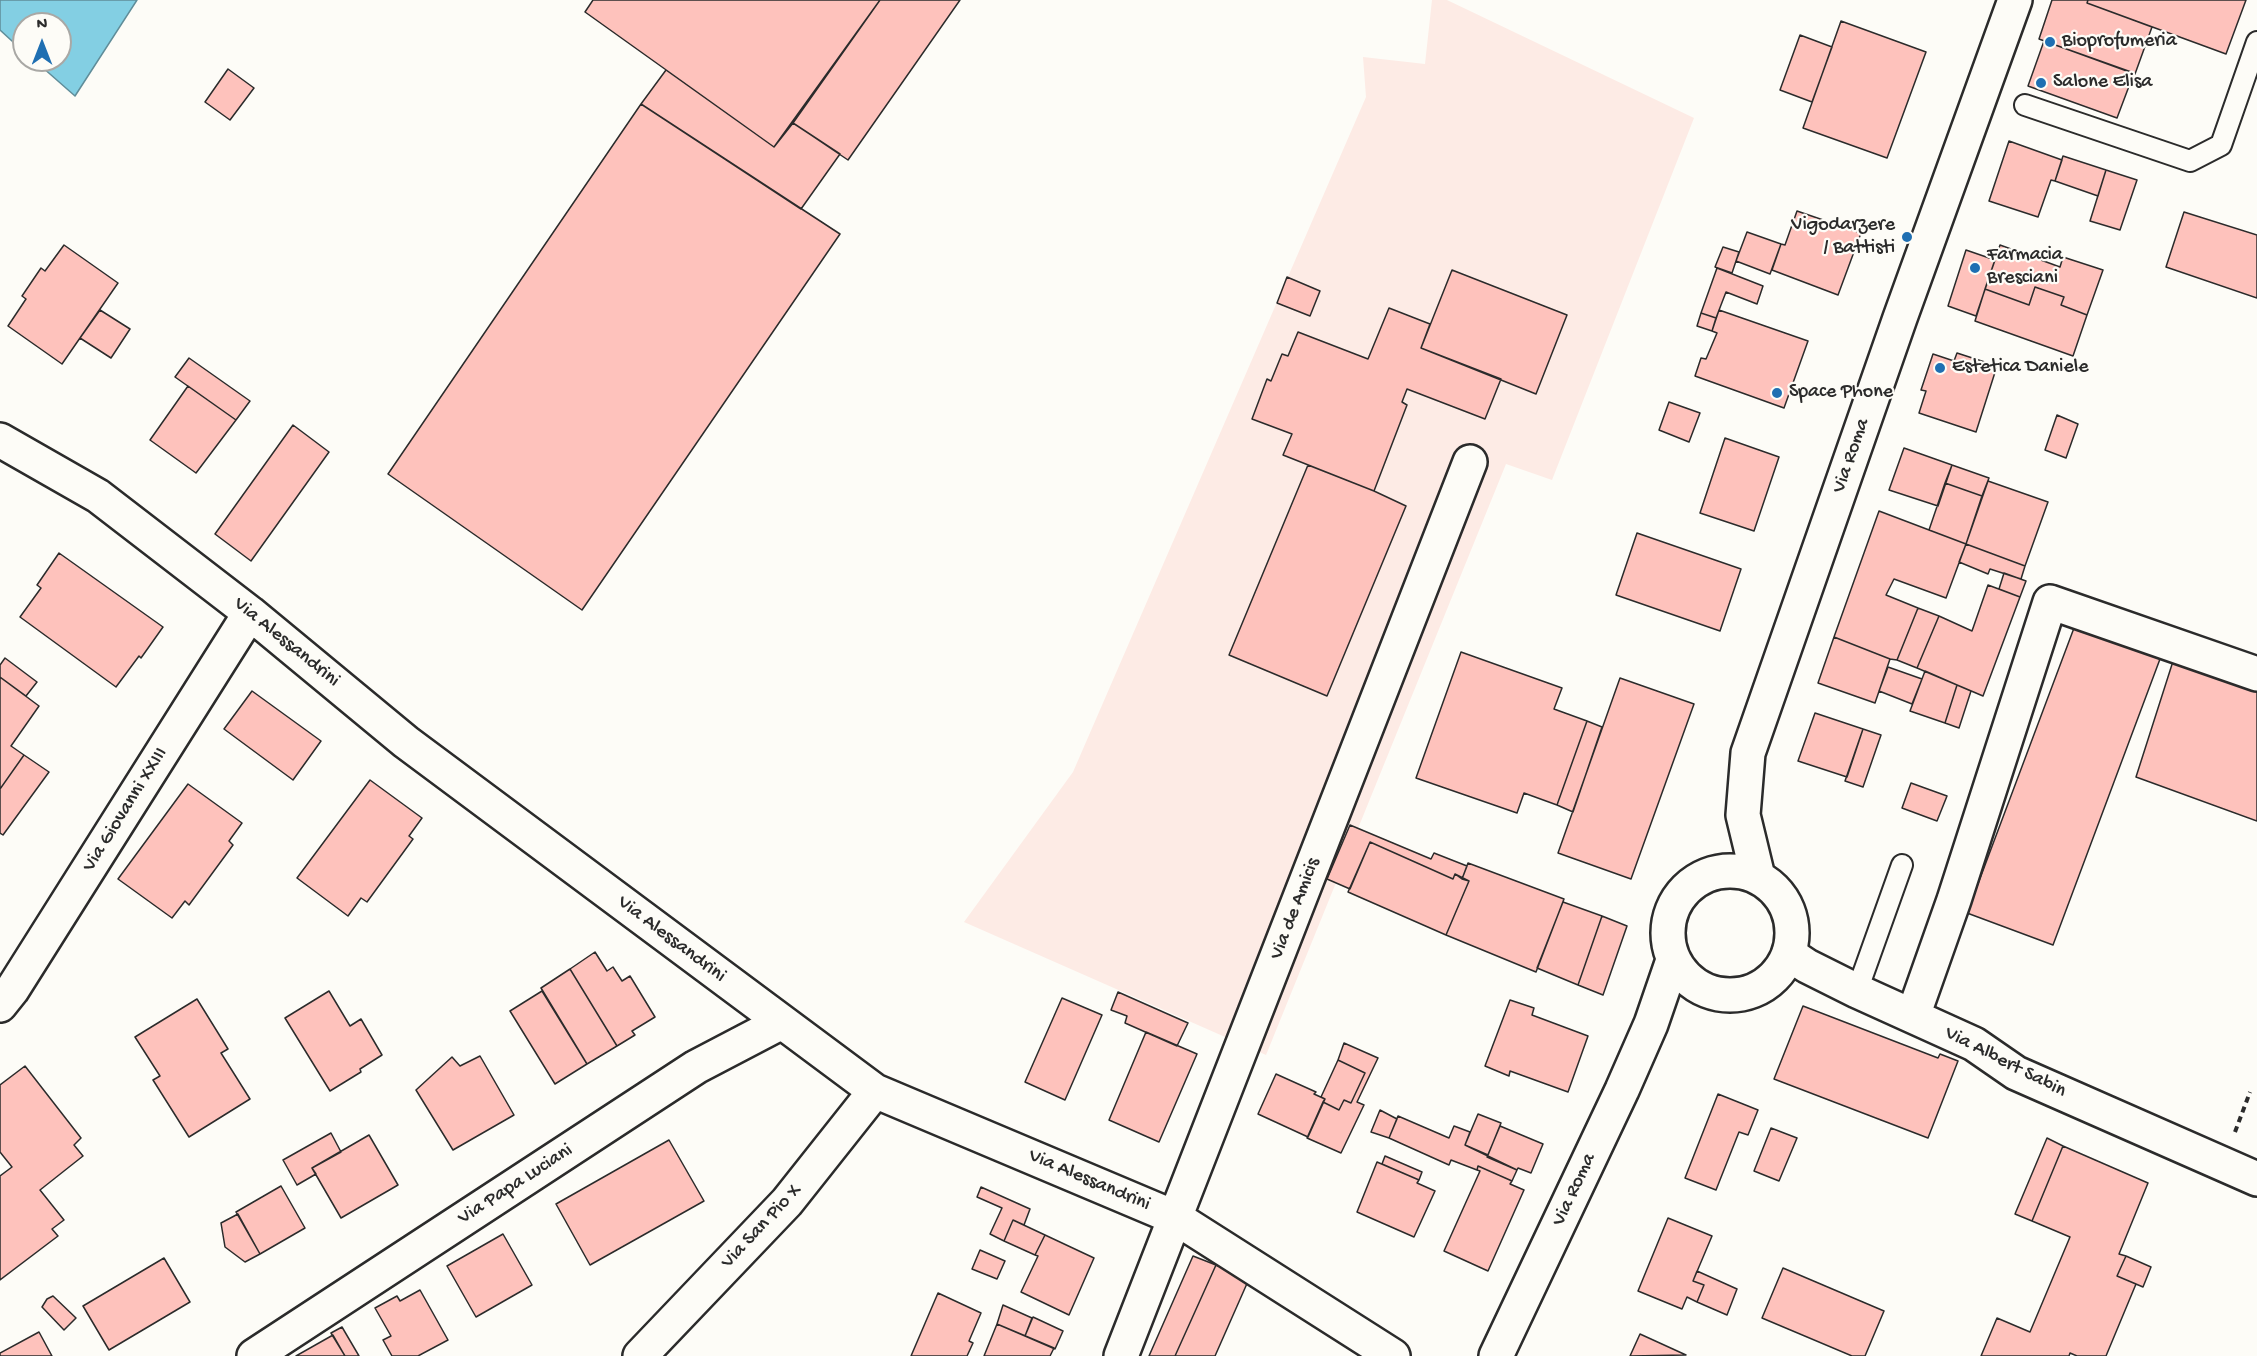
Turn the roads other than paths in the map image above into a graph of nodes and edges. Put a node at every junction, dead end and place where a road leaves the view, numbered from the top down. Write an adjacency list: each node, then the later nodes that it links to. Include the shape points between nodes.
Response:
1 (2015, 0): 8 (street, Via Roma, via 1748,753)
2 (2257, 42): 3 (lane, via 2221,145 2190,161)
3 (2025, 105)
4 (0, 440): 6 (street, Via Alessandrini, via 98,496)
5 (1470, 462): 22 (street, Via de Amicis)
6 (250, 613): 16 (street, Via Giovanni XXIII); 18 (street, Via Alessandrini, via 406,742)
7 (2257, 675): 17 (street, via 2050,602)
8 (1743, 815): 10 (street, Via Roma); 11 (street, Via Roma)
9 (1902, 865): 15 (lane)
10 (1711, 873): 11 (street, via 1727,870); 13 (street, Via Roma, via 1692,883 1677,899 1669,918 1667,939)
11 (1758, 877): 12 (street, via 1784,902 1791,919)
12 (1789, 954): 14 (street, via 1780,972 1766,985 1728,996); 15 (street, Via Albert Sabin)
13 (1672, 960): 14 (street, via 1694,985); 19 (street, Via Roma)
14 (1708, 992): 19 (street)
15 (1857, 992): 17 (street, Via Albert Sabin)
16 (0, 1005)
17 (1913, 1016): 21 (street, Via Albert Sabin, via 1974,1044 2016,1073)
18 (782, 1022): 20 (street, Via Alessandrini); 23 (street, Via Papa Luciani, via 696,1067)
19 (1651, 1024): 27 (street, Via Roma)
20 (875, 1091): 22 (street, Via Alessandrini); 24 (street, Via San Pio X, via 787,1202)
21 (2257, 1179)
22 (1176, 1218): 25 (street, Via de Amicis); 26 (street, Via Alessandrini)
23 (254, 1356)
24 (640, 1356)
25 (1121, 1356)
26 (1393, 1356)
27 (1496, 1356)

